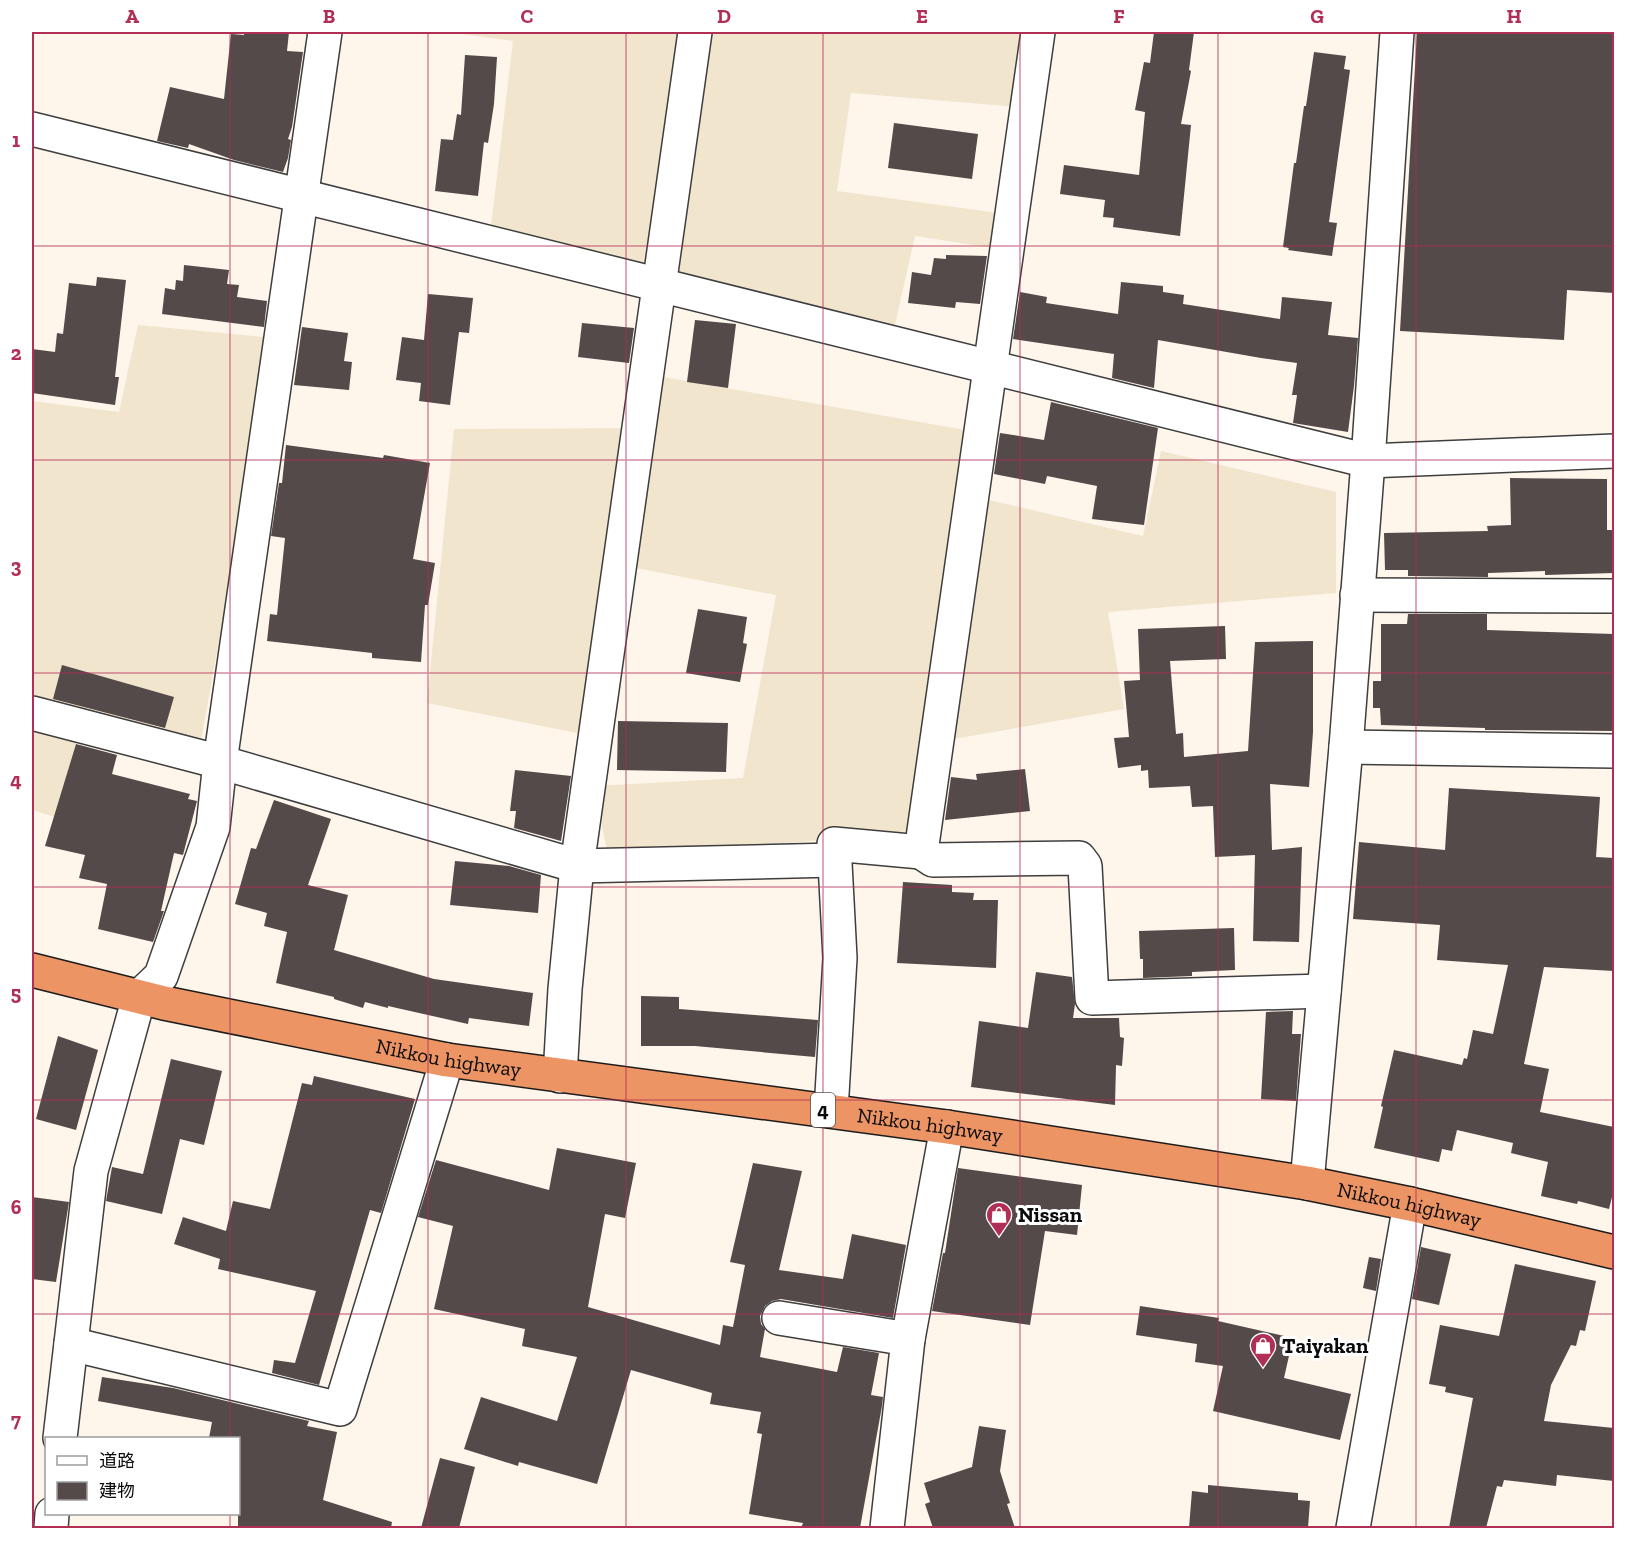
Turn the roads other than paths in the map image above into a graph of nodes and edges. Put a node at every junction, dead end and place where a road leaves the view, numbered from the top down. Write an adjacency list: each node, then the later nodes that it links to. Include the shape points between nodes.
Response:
1 (325, 32): 6 (street)
2 (695, 32): 7 (street)
3 (1038, 32): 8 (street)
4 (1397, 32): 10 (street)
5 (32, 129): 6 (street)
6 (302, 196): 7 (street); 16 (street)
7 (660, 284): 8 (street); 19 (street)
8 (991, 366): 10 (street); 17 (street)
9 (1614, 451): 10 (street)
10 (1368, 461): 11 (street)
11 (1357, 595): 12 (street); 14 (street)
12 (1614, 596)
13 (32, 713): 16 (street)
14 (1346, 747): 15 (street); 21 (street)
15 (1614, 751)
16 (220, 762): 19 (street); 22 (street, via 213,826 206,848 161,976)
17 (921, 852): 18 (street, via 834,844); 21 (street, via 933,860 1079,858 1084,866 1092,998)
18 (835, 860): 19 (street); 25 (street, via 840,958)
19 (577, 866): 24 (street)
20 (32, 970): 22 (highway, Nikkou highway / 4)
21 (1324, 991): 27 (street)
22 (139, 997): 23 (highway, Nikkou highway / 4); 32 (street, via 92,1171)
23 (447, 1060): 24 (highway, Nikkou highway / 4); 32 (street, via 340,1409)
24 (560, 1076): 25 (highway, Nikkou highway / 4)
25 (831, 1111): 26 (highway, Nikkou highway / 4)
26 (947, 1127): 27 (highway, Nikkou highway / 4); 31 (street)
27 (1307, 1183): 28 (highway, Nikkou highway / 4)
28 (1410, 1204): 29 (highway, Nikkou highway / 4); 35 (street)
29 (1614, 1252)
30 (779, 1318): 31 (street)
31 (908, 1339): 34 (street)
32 (71, 1344): 33 (street)
33 (60, 1437)
34 (887, 1528)
35 (1353, 1528)

